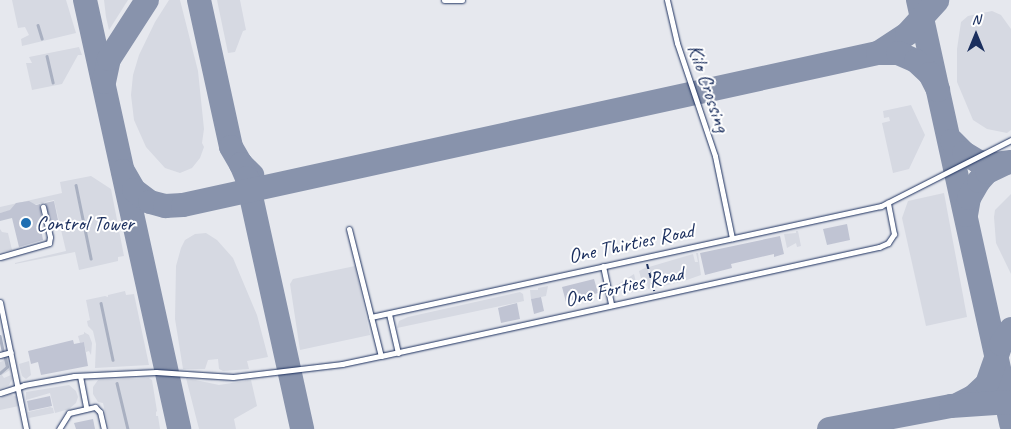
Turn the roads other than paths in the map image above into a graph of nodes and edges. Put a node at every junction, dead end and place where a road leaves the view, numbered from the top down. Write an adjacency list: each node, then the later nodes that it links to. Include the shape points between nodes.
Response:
1 (444, 0): 2 (lane)
2 (462, 0)
3 (667, 0): 8 (lane, Kilo Crossing, via 675,38 713,149)
4 (1011, 140): 5 (lane, One Thirties Road)
5 (888, 203): 8 (lane, One Thirties Road); 12 (lane, One Forties Road, via 894,230 892,240 880,246)
6 (43, 207): 9 (lane, via 49,243)
7 (349, 229): 14 (lane)
8 (732, 238): 10 (lane, One Thirties Road)
9 (0, 257)
10 (603, 266): 12 (lane); 13 (lane, One Thirties Road)
11 (0, 302): 15 (lane)
12 (611, 305): 16 (lane, One Forties Road)
13 (389, 314): 14 (lane, One Thirties Road); 16 (lane)
14 (371, 317): 18 (lane)
15 (11, 352): 17 (lane); 20 (lane)
16 (398, 352): 18 (lane, One Forties Road)
17 (0, 355)
18 (381, 356): 19 (lane, One Forties Road, via 222,377 146,372)
19 (80, 376): 20 (lane, One Forties Road); 22 (lane)
20 (18, 386): 21 (lane, One Forties Road); 23 (lane)
21 (0, 394)
22 (86, 408): 24 (lane, via 69,413); 25 (lane, via 98,408)
23 (26, 429)
24 (59, 429)
25 (104, 429)

